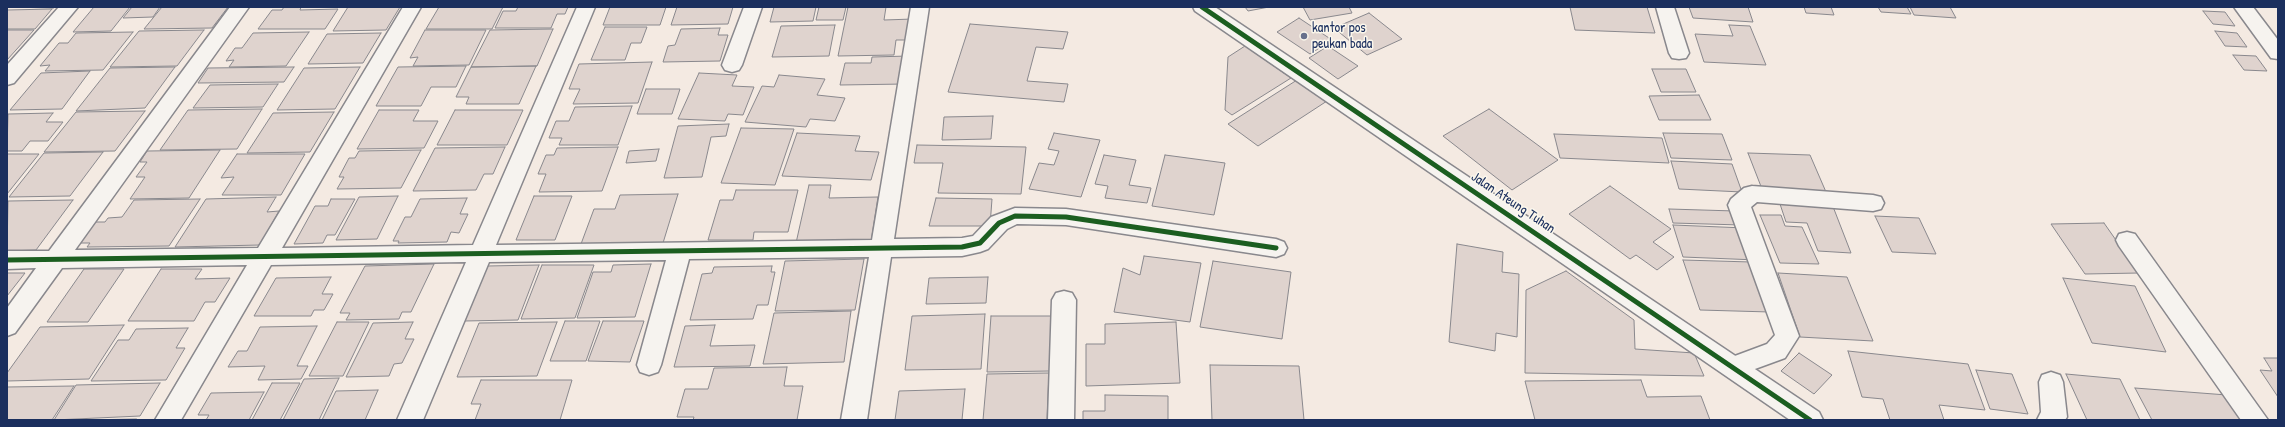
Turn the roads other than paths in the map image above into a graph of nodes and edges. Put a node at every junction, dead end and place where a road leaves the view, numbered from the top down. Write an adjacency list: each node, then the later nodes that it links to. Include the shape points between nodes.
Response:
1 (69, 7): 13 (street)
2 (240, 7): 21 (street)
3 (412, 7): 20 (street)
4 (586, 7): 19 (street)
5 (753, 7): 12 (street)
6 (920, 7): 17 (street)
7 (1202, 7): 26 (street, Jalan Ateung Tuhan)
8 (1665, 7): 10 (street)
9 (2243, 7): 11 (street)
10 (1678, 52)
11 (2278, 53)
12 (732, 65)
13 (7, 78)
14 (1873, 202): 26 (street, via 1752,194 1739,205 1787,336 1776,351)
15 (2127, 240): 34 (street)
16 (1276, 248): 17 (street, via 1066,217 1015,216 999,223 980,243 972,246)
17 (880, 249): 18 (street); 30 (street)
18 (680, 251): 19 (street); 25 (street)
19 (482, 253): 20 (street); 29 (street)
20 (264, 256): 21 (street); 28 (street)
21 (55, 258): 22 (street); 24 (street)
22 (7, 260)
23 (1064, 300): 31 (street)
24 (7, 326)
25 (649, 365)
26 (1733, 367): 32 (street, Jalan Ateung Tuhan)
27 (2051, 382): 33 (street, via 2054,417)
28 (168, 420)
29 (410, 420)
30 (854, 420)
31 (1061, 420)
32 (1810, 420)
33 (2050, 420)
34 (2255, 420)

